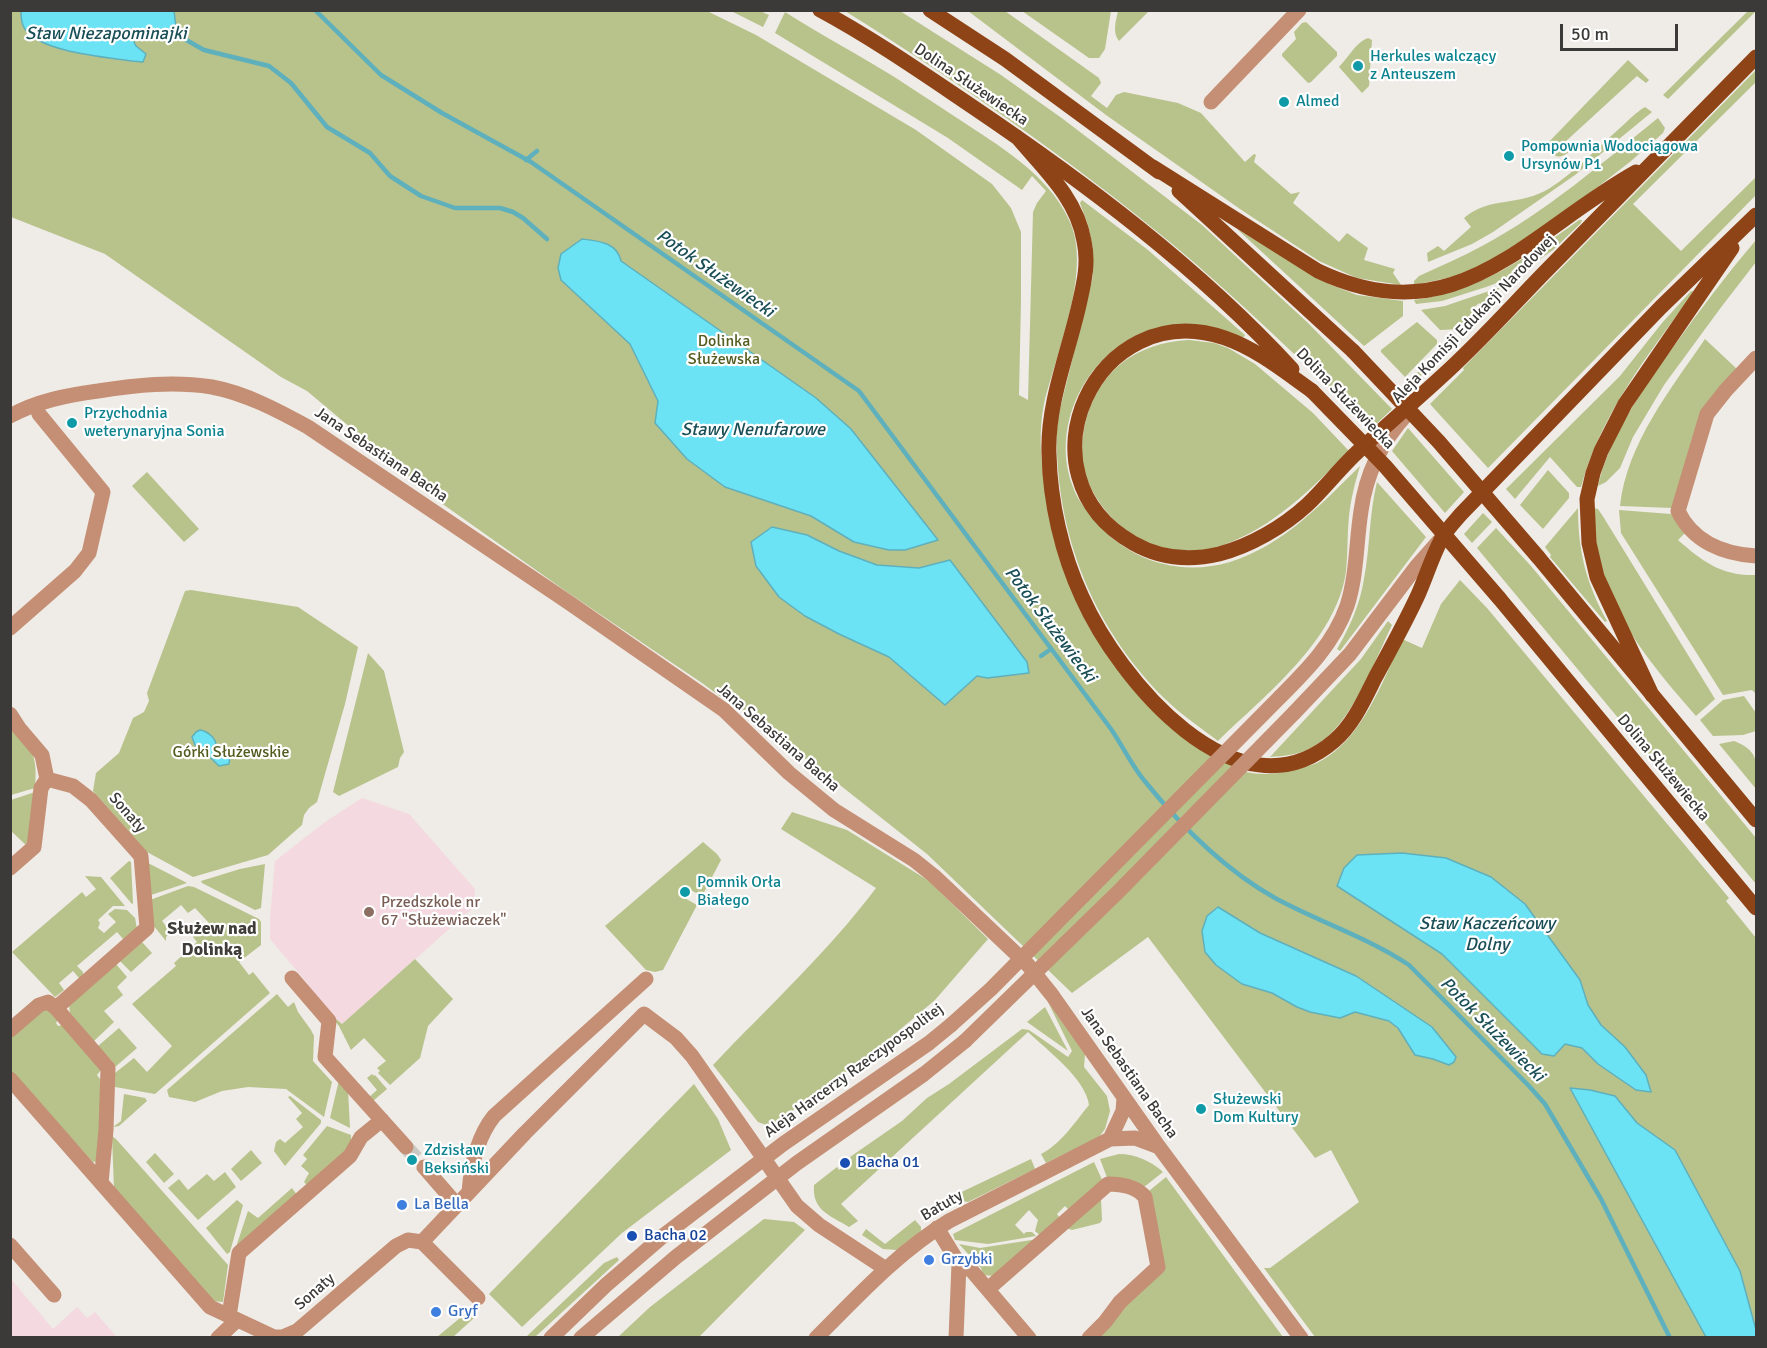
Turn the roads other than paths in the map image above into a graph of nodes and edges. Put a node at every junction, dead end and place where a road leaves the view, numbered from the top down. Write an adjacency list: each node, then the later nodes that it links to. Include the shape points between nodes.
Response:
1 (820, 10): 6 (main road, Dolina Służewiecka)
2 (930, 10): 8 (main road, via 1005,59)
3 (1299, 10): 5 (street)
4 (1756, 57): 7 (main road, Aleja Komisji Edukacji Narodowej)
5 (1211, 102)
6 (1017, 137): 12 (main road, Dolina Służewiecka, via 1197,278); 15 (main road, via 1071,204 1086,250 1087,270 1049,435 1052,490 1065,552 1096,625 1127,671 1163,711 1205,744 1243,762 1285,765 1321,751 1345,730 1363,701 1418,595)
7 (1652, 163): 8 (main road, via 1498,265 1454,285 1408,292 1363,287 1318,271); 11 (main road, Aleja Komisji Edukacji Narodowej)
8 (1153, 167): 18 (main road, bridge, via 1353,351 1439,442)
9 (1753, 219): 15 (main road, via 1594,375); 18 (main road, via 1625,404 1601,450 1587,499 1589,543 1598,577)
10 (1756, 358): 16 (street, via 1707,414 1678,511 1688,528 1708,544 1730,553)
11 (1442, 377): 12 (main road, via 1350,458 1296,515 1251,542 1222,553 1184,558 1148,551 1110,527 1084,493 1074,453 1079,412 1100,373 1139,343 1179,332 1211,334 1278,366); 21 (street, Aleja Komisji Edukacji Narodowej, bridge, via 1398,423 1378,454 1365,491 1355,572 1342,618 1320,655)
12 (1312, 391): 24 (main road, Dolina Służewiecka, bridge, via 1385,466 1499,598)
13 (36, 405): 14 (street, Jana Sebastiana Bacha); 17 (street, via 39,414 103,492 89,553 75,571); 30 (street, Jana Sebastiana Bacha, via 138,385 178,383 237,394 308,427 724,711 834,810 934,876 1028,965)
14 (10, 416)
15 (1442, 537): 37 (street, bridge, via 1350,654 1028,981 924,1074)
16 (1756, 556)
17 (10, 628)
18 (1652, 695): 22 (main road)
19 (10, 714): 20 (street, via 42,755)
20 (47, 779): 23 (street, via 42,788 33,847); 27 (street, Sonaty, via 73,786 91,800 141,856 147,928)
21 (1163, 816): 35 (street, Aleja Harcerzy Rzeczypospolitej, bridge, via 951,1025)
22 (1756, 820)
23 (10, 868)
24 (1756, 908)
25 (292, 978): 31 (street, via 329,1021 325,1056)
26 (646, 979): 39 (street, via 487,1124 471,1170)
27 (56, 1008): 28 (street, via 48,1002 39,1005); 38 (street, via 108,1068)
28 (10, 1030)
29 (10, 1079): 38 (street, Sonaty)
30 (1125, 1098): 32 (street); 34 (street, Jana Sebastiana Bacha)
31 (382, 1120): 33 (street); 49 (street, via 361,1137 351,1156 239,1253)
32 (1110, 1139): 34 (street, Batuty, via 1135,1138); 41 (street, Batuty)
33 (406, 1147)
34 (1160, 1147): 57 (street, Jana Sebastiana Bacha)
35 (764, 1160): 37 (street); 39 (street, via 692,1056 676,1038 644,1014); 51 (street, Aleja Harcerzy Rzeczypospolitej, via 663,1236)
36 (424, 1167): 40 (street)
37 (778, 1179): 45 (street, via 808,1216); 52 (street, via 676,1257)
38 (101, 1183): 49 (street, Sonaty, via 210,1307)
39 (469, 1192): 40 (street)
40 (457, 1205): 42 (street)
41 (938, 1228): 44 (street); 45 (street, Batuty)
42 (422, 1242): 48 (street); 49 (street, Sonaty, via 408,1240 396,1246 292,1334 274,1336)
43 (10, 1245): 47 (street)
44 (959, 1264): 46 (street, via 972,1271); 54 (street)
45 (886, 1269): 53 (street, Batuty)
46 (988, 1290): 55 (street); 56 (street, via 1108,1184 1132,1188 1145,1197 1158,1267)
47 (54, 1295)
48 (478, 1298)
49 (233, 1318): 50 (street)
50 (218, 1338)
51 (550, 1338)
52 (581, 1338)
53 (816, 1338)
54 (956, 1338)
55 (1029, 1338)
56 (1089, 1338)
57 (1301, 1338)

